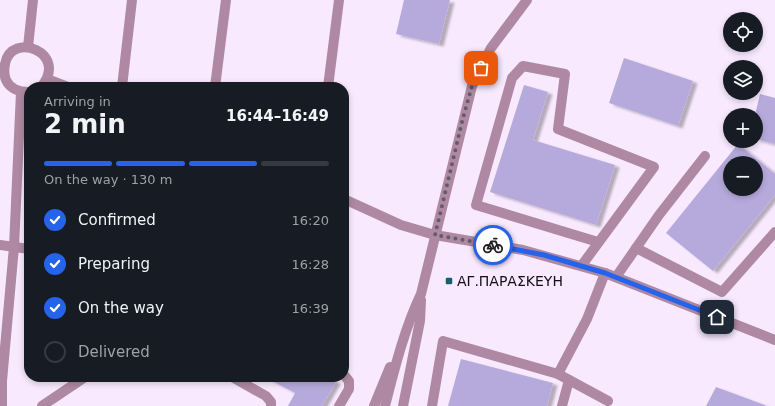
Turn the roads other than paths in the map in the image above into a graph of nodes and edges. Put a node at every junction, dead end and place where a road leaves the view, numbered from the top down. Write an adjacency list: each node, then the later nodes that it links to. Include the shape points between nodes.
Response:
1 (33, 0): 6 (street)
2 (132, 0): 11 (street)
3 (226, 0): 12 (street)
4 (339, 0): 13 (street)
5 (527, 0): 19 (street, via 491,48 472,86)
6 (28, 47): 7 (street, via 19,48); 8 (street, via 38,50 46,58 49,68)
7 (3, 59): 14 (street, via 6,80 12,87)
8 (47, 79): 9 (street); 10 (street)
9 (45, 82)
10 (55, 82)
11 (123, 82)
12 (216, 82)
13 (329, 82)
14 (24, 92)
15 (24, 106): 22 (street)
16 (705, 156): 23 (street)
17 (349, 201): 19 (street, via 401,225)
18 (775, 232): 23 (street, via 722,292)
19 (435, 235): 25 (street, via 523,250); 28 (street)
20 (598, 242): 20 (street, via 476,204 512,78 523,66 565,74 558,129 654,167); 25 (street)
21 (0, 245): 22 (street)
22 (14, 247): 24 (street); 37 (street)
23 (636, 248): 27 (street)
24 (24, 249)
25 (582, 265): 26 (street)
26 (605, 273): 27 (street); 31 (street, via 586,319)
27 (616, 277): 29 (street)
28 (421, 294): 30 (street); 43 (street, via 420,321)
29 (775, 340)
30 (400, 347): 41 (street); 42 (street)
31 (558, 374): 32 (street); 44 (street, via 443,341)
32 (570, 380): 36 (street); 45 (street)
33 (78, 382): 38 (street)
34 (241, 382): 39 (street, via 266,396)
35 (349, 382): 40 (street, via 349,389)
36 (608, 401)
37 (2, 406)
38 (42, 406)
39 (271, 406)
40 (339, 406)
41 (374, 406)
42 (385, 406)
43 (403, 406)
44 (432, 406)
45 (562, 406)

